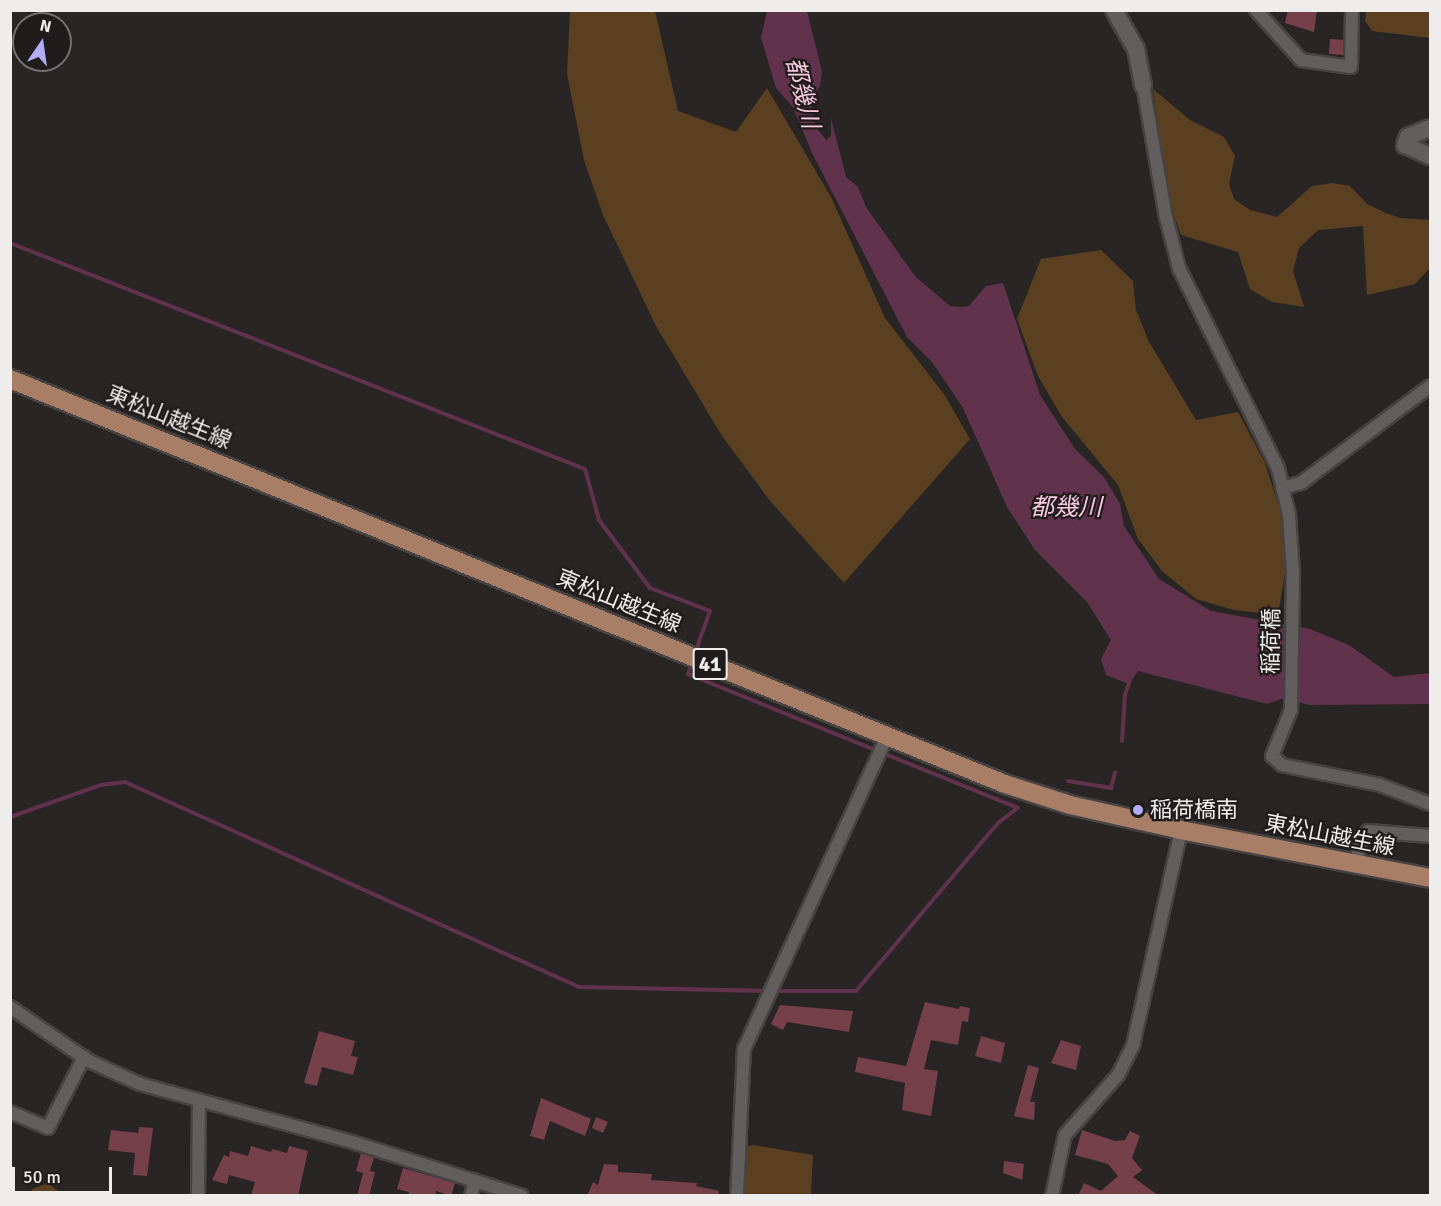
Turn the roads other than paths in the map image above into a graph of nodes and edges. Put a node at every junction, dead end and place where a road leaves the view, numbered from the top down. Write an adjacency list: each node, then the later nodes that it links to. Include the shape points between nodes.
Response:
1 (1114, 10): 4 (street, via 1133,43)
2 (1256, 10): 3 (street, via 1301,60 1351,68)
3 (1352, 10)
4 (1143, 85): 9 (street, 稲荷橋, via 1165,213 1179,268 1278,468)
5 (1431, 128): 6 (street, via 1408,137 1405,145)
6 (1431, 156)
7 (10, 379): 10 (main road, 東松山越生線 / 41)
8 (1431, 387): 9 (street, via 1301,483)
9 (1283, 488): 11 (street, 稲荷橋, via 1293,572 1291,711 1272,751 1277,762 1380,785)
10 (888, 735): 12 (main road, 東松山越生線 / 41, via 1005,784 1070,805); 24 (street, via 744,1049)
11 (1431, 804)
12 (1181, 830): 14 (main road, 東松山越生線 / 41); 25 (street, via 1133,1045 1118,1075 1065,1135)
13 (1431, 836): 14 (street, via 1368,831 1361,838)
14 (1356, 865): 15 (main road, 東松山越生線 / 41)
15 (1431, 878)
16 (10, 1007): 17 (street)
17 (84, 1057): 18 (street, via 140,1084); 19 (street, via 48,1128)
18 (199, 1103): 20 (street, via 352,1142); 21 (street)
19 (10, 1112)
20 (475, 1180): 22 (street); 23 (street)
21 (198, 1196)
22 (471, 1196)
23 (522, 1196)
24 (737, 1196)
25 (1052, 1196)

